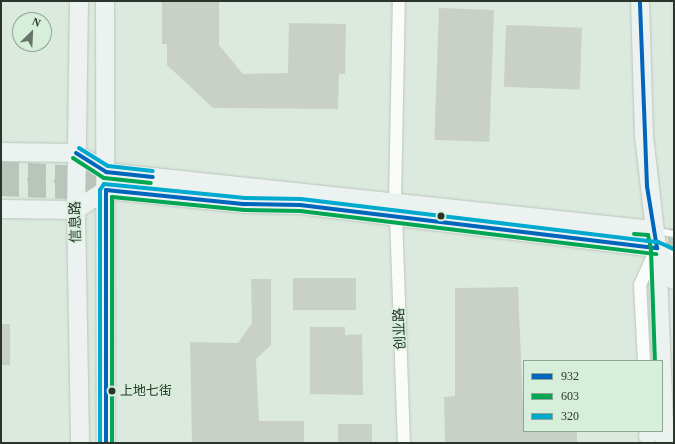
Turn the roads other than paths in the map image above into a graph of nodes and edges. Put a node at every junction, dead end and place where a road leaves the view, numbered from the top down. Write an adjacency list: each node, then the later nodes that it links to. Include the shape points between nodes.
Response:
1 (79, 1): 6 (main road, 信息路)
2 (105, 1): 7 (main road)
3 (399, 1): 9 (street, 创业路)
4 (640, 1): 11 (main road, via 644,136)
5 (1, 152): 6 (main road)
6 (76, 153): 7 (main road); 10 (main road, 信息路)
7 (106, 181): 9 (main road); 10 (main road); 19 (main road)
8 (1, 209): 10 (main road)
9 (395, 209): 11 (main road); 13 (main road); 20 (street, 创业路)
10 (76, 210): 18 (main road, 信息路)
11 (652, 230): 12 (lane); 13 (main road)
12 (674, 234)
13 (656, 248): 14 (lane); 15 (main road); 16 (street, via 640,284); 17 (main road)
14 (674, 255)
15 (674, 280)
16 (644, 360)
17 (662, 360)
18 (80, 443)
19 (106, 443)
20 (404, 443)

